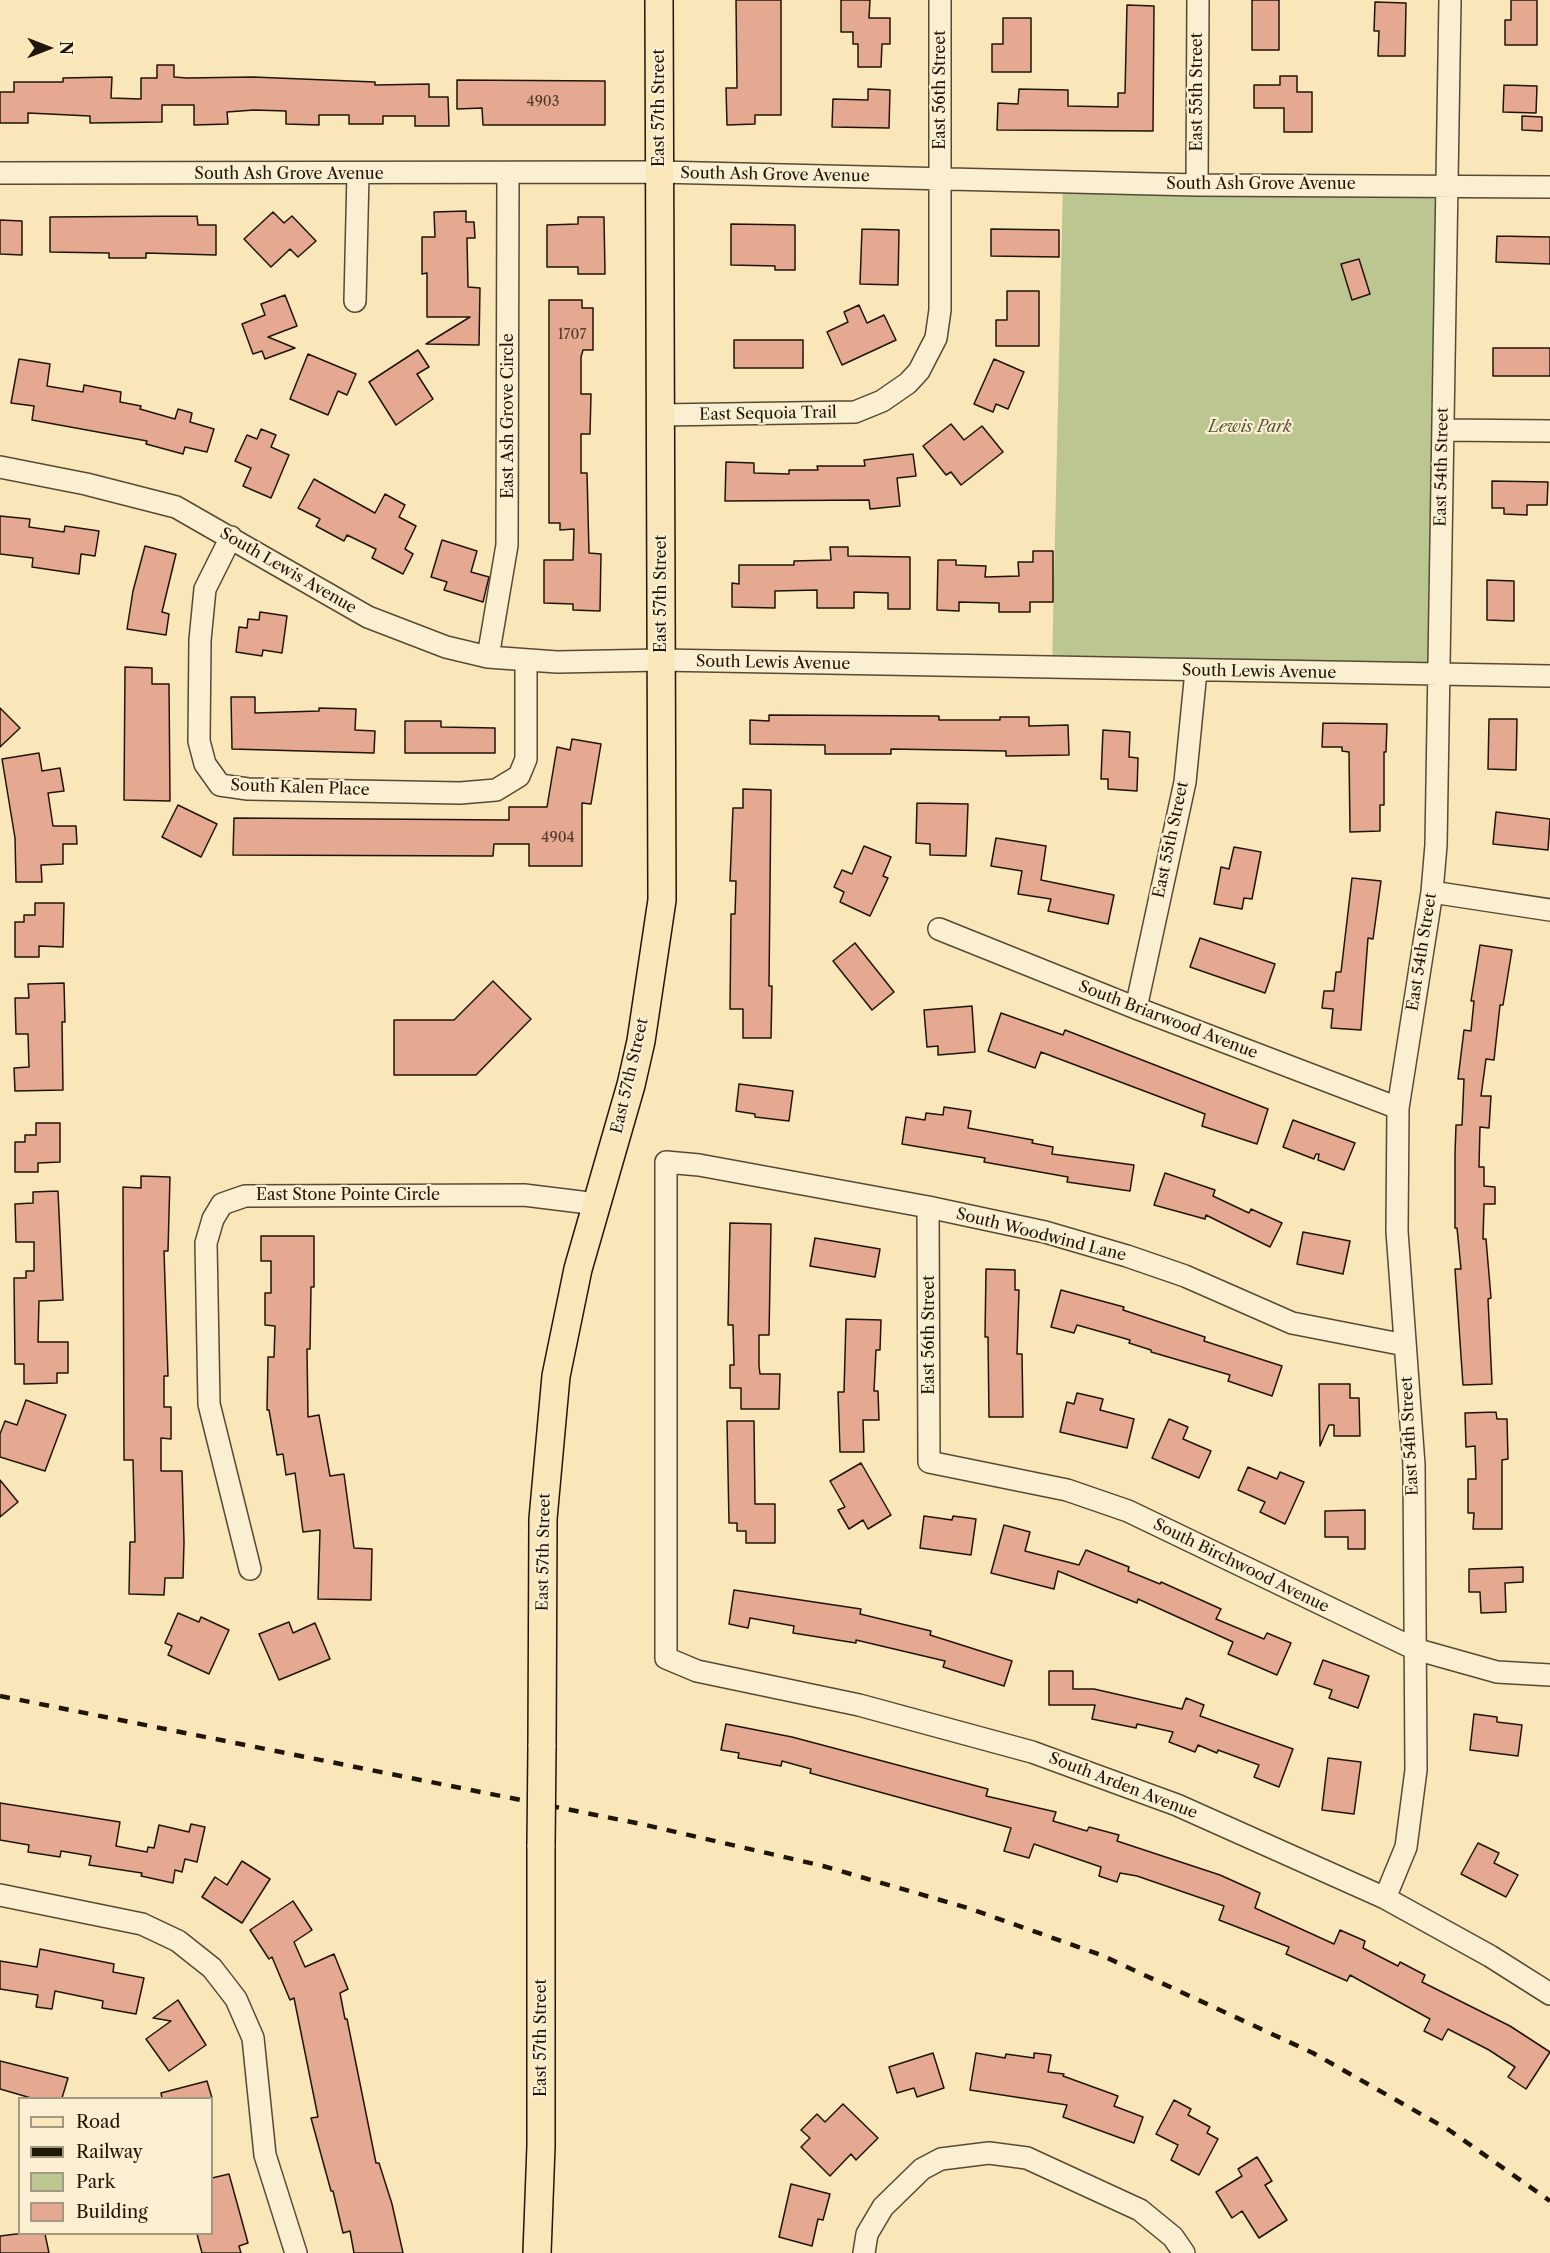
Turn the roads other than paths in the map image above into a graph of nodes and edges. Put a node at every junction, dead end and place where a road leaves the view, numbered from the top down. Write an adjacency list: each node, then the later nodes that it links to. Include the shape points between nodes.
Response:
1 (659, 0): 5 (main road, East 57th Street)
2 (940, 0): 9 (street, East 56th Street)
3 (1198, 0): 10 (street, East 55th Street)
4 (1450, 0): 11 (street, East 54th Street)
5 (659, 172): 7 (street, South Ash Grove Avenue); 9 (street, South Ash Grove Avenue); 14 (main road, East 57th Street)
6 (0, 173): 8 (street, South Ash Grove Avenue)
7 (508, 173): 8 (street, South Ash Grove Avenue); 19 (street, East Ash Grove Circle, via 507,545)
8 (358, 174): 13 (street)
9 (940, 180): 10 (street, South Ash Grove Avenue); 14 (street, East Sequoia Trail, via 940,310 936,338 908,383 855,412)
10 (1197, 185): 11 (street, South Ash Grove Avenue)
11 (1446, 185): 12 (street, South Ash Grove Avenue); 15 (street, East 54th Street)
12 (1550, 187)
13 (355, 301)
14 (661, 415): 20 (main road, East 57th Street)
15 (1443, 430): 16 (street); 23 (street, East 54th Street)
16 (1550, 431)
17 (0, 467): 18 (street, South Lewis Avenue, via 176,507)
18 (231, 537): 19 (street, South Lewis Avenue, via 368,616 428,641); 21 (street, South Kalen Place, via 205,589 200,640 199,741 205,764 220,785 248,789 460,793 496,790 519,776 526,759)
19 (488, 657): 21 (street, South Lewis Avenue)
20 (661, 660): 21 (street, South Lewis Avenue); 22 (street, South Lewis Avenue); 30 (main road, East 57th Street, via 662,900 641,1041)
21 (526, 661)
22 (1196, 671): 23 (street, South Lewis Avenue); 28 (street, East 55th Street, via 1185,782)
23 (1437, 675): 24 (street, South Lewis Avenue); 25 (street, East 54th Street)
24 (1550, 676)
25 (1432, 892): 26 (street); 29 (street, East 54th Street)
26 (1550, 910)
27 (939, 929): 28 (street, South Briarwood Avenue)
28 (1136, 1008): 29 (street, South Briarwood Avenue)
29 (1398, 1108): 32 (street, East 54th Street, via 1397,1231)
30 (597, 1204): 34 (street, East Stone Pointe Circle, via 512,1195 245,1196 222,1204 206,1243 209,1404); 41 (main road, East 57th Street, bridge, via 565,1326 549,1435 543,1519)
31 (928, 1207): 32 (street, South Woodwind Lane, via 1045,1232 1127,1256 1185,1276 1292,1323); 33 (street, East 56th Street); 36 (street, South Woodwind Lane, via 666,1162)
32 (1405, 1345): 35 (street, East 54th Street, via 1414,1465)
33 (929, 1462): 35 (street, South Birchwood Avenue, via 1067,1490 1128,1511)
34 (250, 1569)
35 (1415, 1649): 37 (street, South Birchwood Avenue, via 1497,1672); 39 (street, East 54th Street, via 1415,1780 1406,1847)
36 (666, 1658): 39 (street, South Arden Avenue, via 697,1671 859,1705 1032,1752 1177,1805)
37 (1550, 1675)
38 (0, 1894): 42 (street, via 142,1924 178,1941 212,1968 236,1999 253,2038 265,2155)
39 (1385, 1898): 40 (street, South Arden Avenue)
40 (1550, 1994)
41 (541, 2146): 43 (main road, East 57th Street); 44 (main road, East 57th Street)
42 (296, 2253)
43 (537, 2253)
44 (554, 2253)
45 (864, 2253): 46 (street, via 867,2234 883,2207 922,2169 941,2159 989,2153 1027,2158 1140,2210 1173,2237)
46 (1184, 2253)

